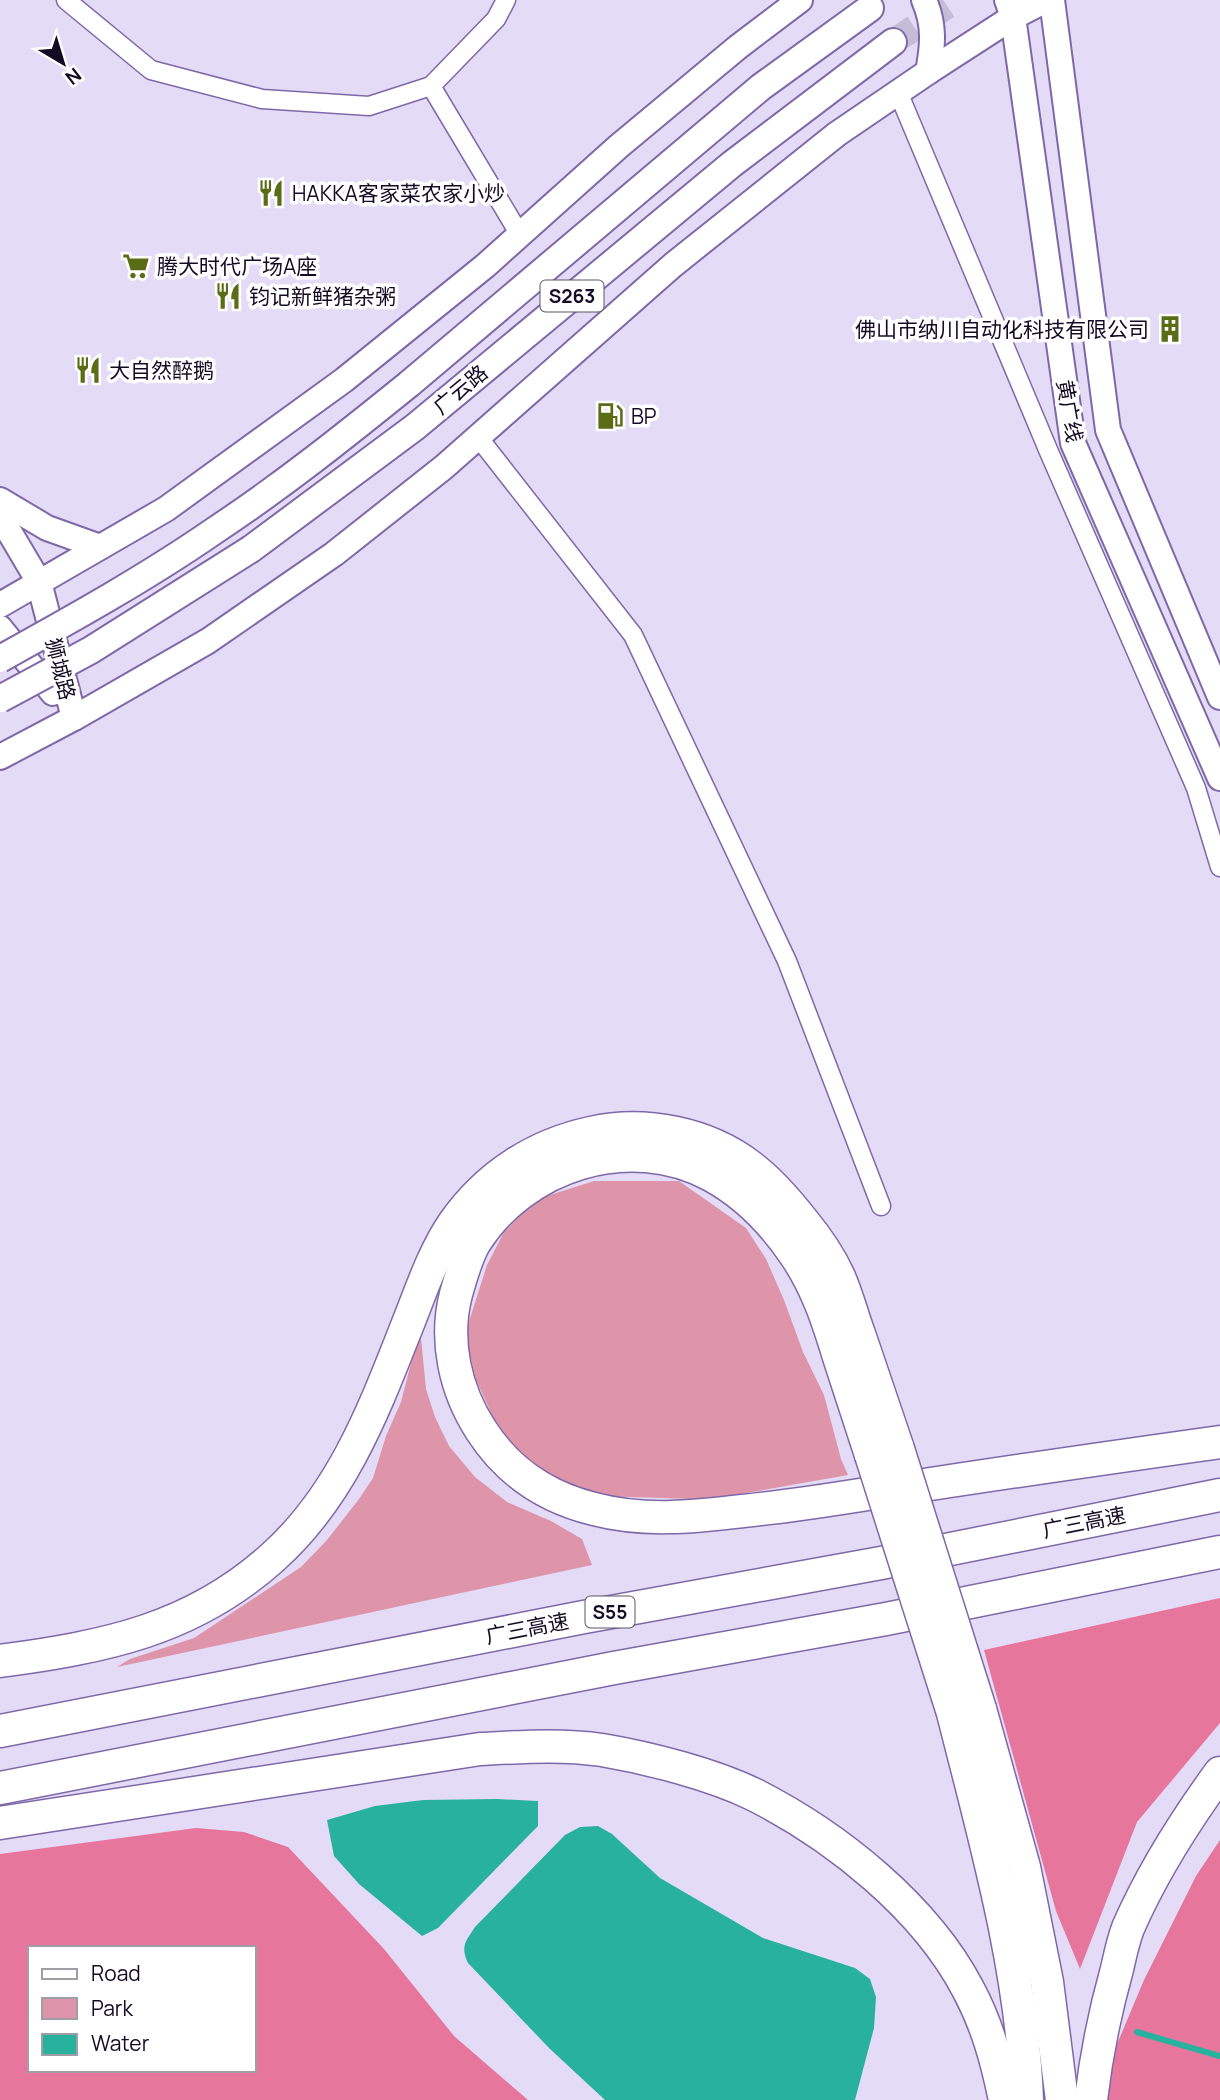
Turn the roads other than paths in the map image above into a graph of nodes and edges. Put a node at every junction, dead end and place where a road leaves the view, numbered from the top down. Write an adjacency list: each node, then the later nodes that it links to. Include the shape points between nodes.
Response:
1 (66, 0): 11 (street, via 151,70 262,99 369,106)
2 (506, 0): 11 (street, via 496,19)
3 (800, 0): 13 (main road, via 619,146)
4 (924, 0): 10 (main road, via 933,31)
5 (1046, 0): 8 (main road, S263)
6 (1052, 0): 22 (main road, 黄广线, via 1108,430)
7 (870, 8): 21 (main road, 广云路 / S263, bridge, via 761,87 339,440 213,532)
8 (1010, 9): 10 (main road, S263); 26 (main road, 黄广线, via 1073,443)
9 (893, 42): 23 (main road, 广云路 / S263, bridge, via 732,164 415,427 251,549 92,650)
10 (928, 72): 12 (main road, S263)
11 (431, 86): 13 (street)
12 (898, 92): 14 (main road, S263, via 837,134 673,265); 27 (street, via 1196,788)
13 (520, 235): 17 (main road, via 344,380 166,509)
14 (478, 437): 24 (main road, S263, via 334,554 208,640); 28 (street, via 633,635 787,961)
15 (0, 500): 17 (main road, via 47,528)
16 (0, 516): 18 (main road, 狮城路)
17 (100, 547): 18 (main road)
18 (39, 582): 19 (main road); 24 (main road, 狮城路)
19 (0, 605)
20 (0, 628): 24 (main road, 狮城路)
21 (0, 659)
22 (1220, 697)
23 (0, 699)
24 (74, 718): 25 (main road, S263)
25 (0, 757)
26 (1220, 778)
27 (1220, 867)
28 (881, 1206)
29 (1220, 1441): 30 (highway, via 694,1517 637,1518 595,1510 555,1497 522,1476 491,1446 470,1414 451,1347 452,1310 473,1244 522,1190 559,1169 595,1158 671,1161 708,1173 748,1201 797,1257 821,1299)
30 (885, 1452): 33 (highway, via 838,1275 783,1196 750,1166 685,1135 611,1129 572,1137 500,1173 452,1226 348,1462 325,1500 272,1559 205,1606 164,1626 68,1651); 34 (highway, bridge)
31 (1220, 1495): 35 (highway, 广三高速 / S55)
32 (1220, 1552): 37 (highway)
33 (0, 1661)
34 (967, 1711): 40 (highway, via 1016,1987); 41 (highway, via 1024,1867 1047,1982)
35 (0, 1731)
36 (1220, 1773): 42 (highway, via 1189,1816 1128,1930 1106,2014)
37 (0, 1788)
38 (0, 1822): 39 (highway, via 480,1749 549,1746 602,1751 703,1775 796,1818 836,1844 901,1901 942,1949 967,1988 985,2025)
39 (1005, 2100)
40 (1027, 2100)
41 (1062, 2100)
42 (1091, 2100)

